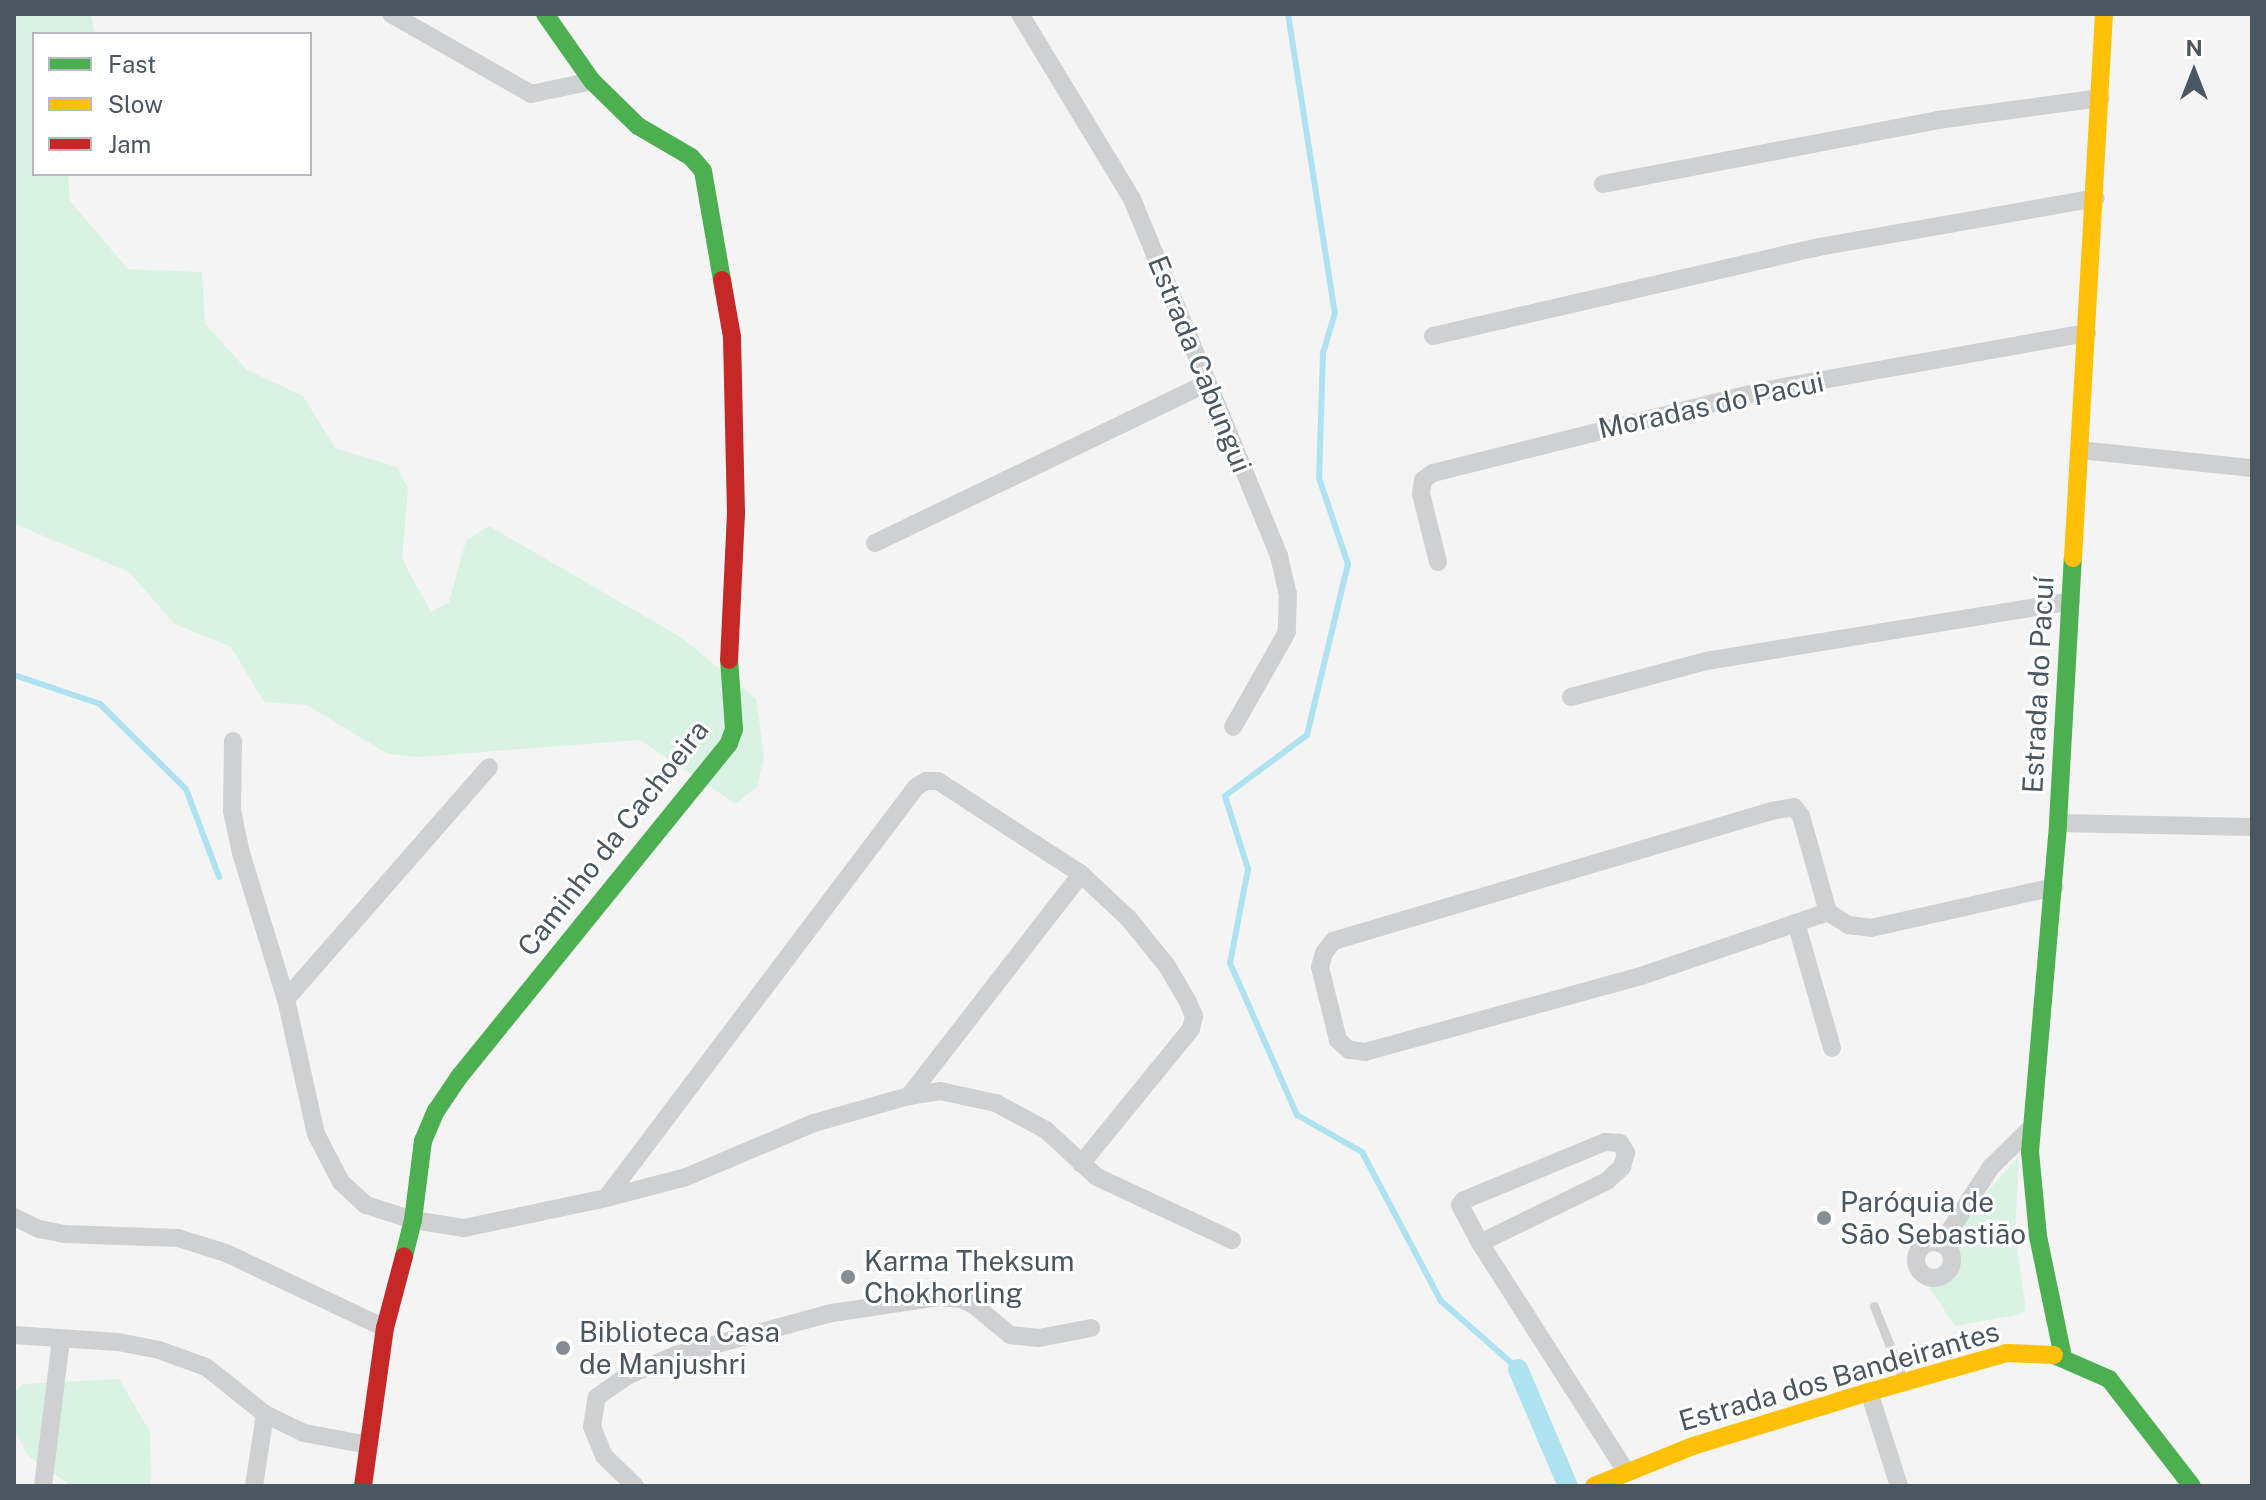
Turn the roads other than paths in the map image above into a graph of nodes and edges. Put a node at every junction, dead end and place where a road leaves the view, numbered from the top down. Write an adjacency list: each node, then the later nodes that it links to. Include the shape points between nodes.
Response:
1 (391, 14): 5 (street, via 531,94)
2 (545, 14): 5 (street, Caminho da Cachoeira)
3 (1020, 14): 11 (street, Estrada Cabungui, via 1132,199)
4 (2104, 14): 6 (street, Estrada do Pacuí)
5 (592, 81): 34 (street, Caminho da Cachoeira, via 638,126 691,157 703,171 709,198 732,337 736,513 729,653 734,729 729,743 436,1111 423,1141)
6 (2101, 98): 7 (street, via 1938,120); 8 (street, Estrada do Pacuí)
7 (1603, 184)
8 (2096, 198): 9 (street, Estrada do Pacuí); 10 (street, via 1819,247)
9 (2087, 333): 12 (street, Estrada do Pacuí); 15 (street, Moradas do Pacui, via 1761,391 1433,473 1423,480 1421,494)
10 (1433, 336)
11 (1208, 383): 14 (street); 18 (street, Estrada Cabungui, via 1279,556 1288,594 1287,632)
12 (2080, 450): 13 (street); 16 (street, Estrada do Pacuí)
13 (2252, 468)
14 (875, 543)
15 (1438, 562)
16 (2071, 601): 17 (street, via 1706,661); 21 (street, Estrada do Pacuí)
17 (1571, 697)
18 (1233, 727)
19 (233, 741): 27 (street, via 232,811)
20 (489, 767): 27 (street)
21 (2058, 823): 22 (street); 24 (street, Estrada do Pacuí)
22 (2252, 827)
23 (1081, 874): 29 (street); 31 (street, via 1148,942 1194,1016 1191,1029); 32 (street, via 938,781 916,787)
24 (2054, 887): 25 (street, via 1871,928 1848,925); 30 (street, Estrada do Pacuí)
25 (1828, 912): 26 (street); 26 (street, via 1794,807 1333,941 1320,967 1338,1040 1349,1050 1366,1052 1641,976)
26 (1796, 923): 28 (street)
27 (286, 999): 34 (street, via 316,1134 341,1182 366,1205)
28 (1832, 1048)
29 (909, 1096): 31 (street, via 940,1091 996,1103 1046,1130); 32 (street, via 814,1123 686,1177)
30 (2032, 1127): 37 (street, via 1991,1167); 43 (street, Estrada do Pacuí, via 2038,1236)
31 (1081, 1164): 35 (street, via 1097,1177)
32 (606, 1198): 34 (street, via 464,1228)
33 (14, 1217): 39 (street, via 64,1234 178,1238 226,1253)
34 (413, 1220): 39 (street, Caminho da Cachoeira)
35 (1232, 1240)
36 (1480, 1243): 36 (street, via 1461,1212 1464,1200 1605,1142 1620,1143 1626,1153 1622,1167 1607,1181); 48 (street)
37 (1941, 1244)
38 (1874, 1306): 44 (lane)
39 (385, 1328): 47 (street, Caminho da Cachoeira)
40 (1091, 1328): 53 (street, via 1039,1338 1010,1335 962,1299 939,1297 832,1313 676,1355 629,1375 597,1397 592,1427 604,1456)
41 (14, 1335): 42 (street)
42 (61, 1340): 46 (street, via 118,1342 206,1367); 50 (street)
43 (2063, 1357): 44 (street, Estrada dos Bandeirantes, via 2007,1353); 55 (street, Estrada dos Bandeirantes, via 2109,1379)
44 (1904, 1381): 45 (street, Estrada dos Bandeirantes)
45 (1869, 1392): 48 (street, Estrada dos Bandeirantes); 54 (street)
46 (265, 1414): 47 (street, via 304,1433); 51 (street)
47 (368, 1445): 52 (street, Caminho da Cachoeira)
48 (1626, 1471): 49 (street, Estrada dos Bandeirantes)
49 (1598, 1484)
50 (43, 1486)
51 (254, 1486)
52 (363, 1486)
53 (635, 1486)
54 (1899, 1486)
55 (2192, 1486)

